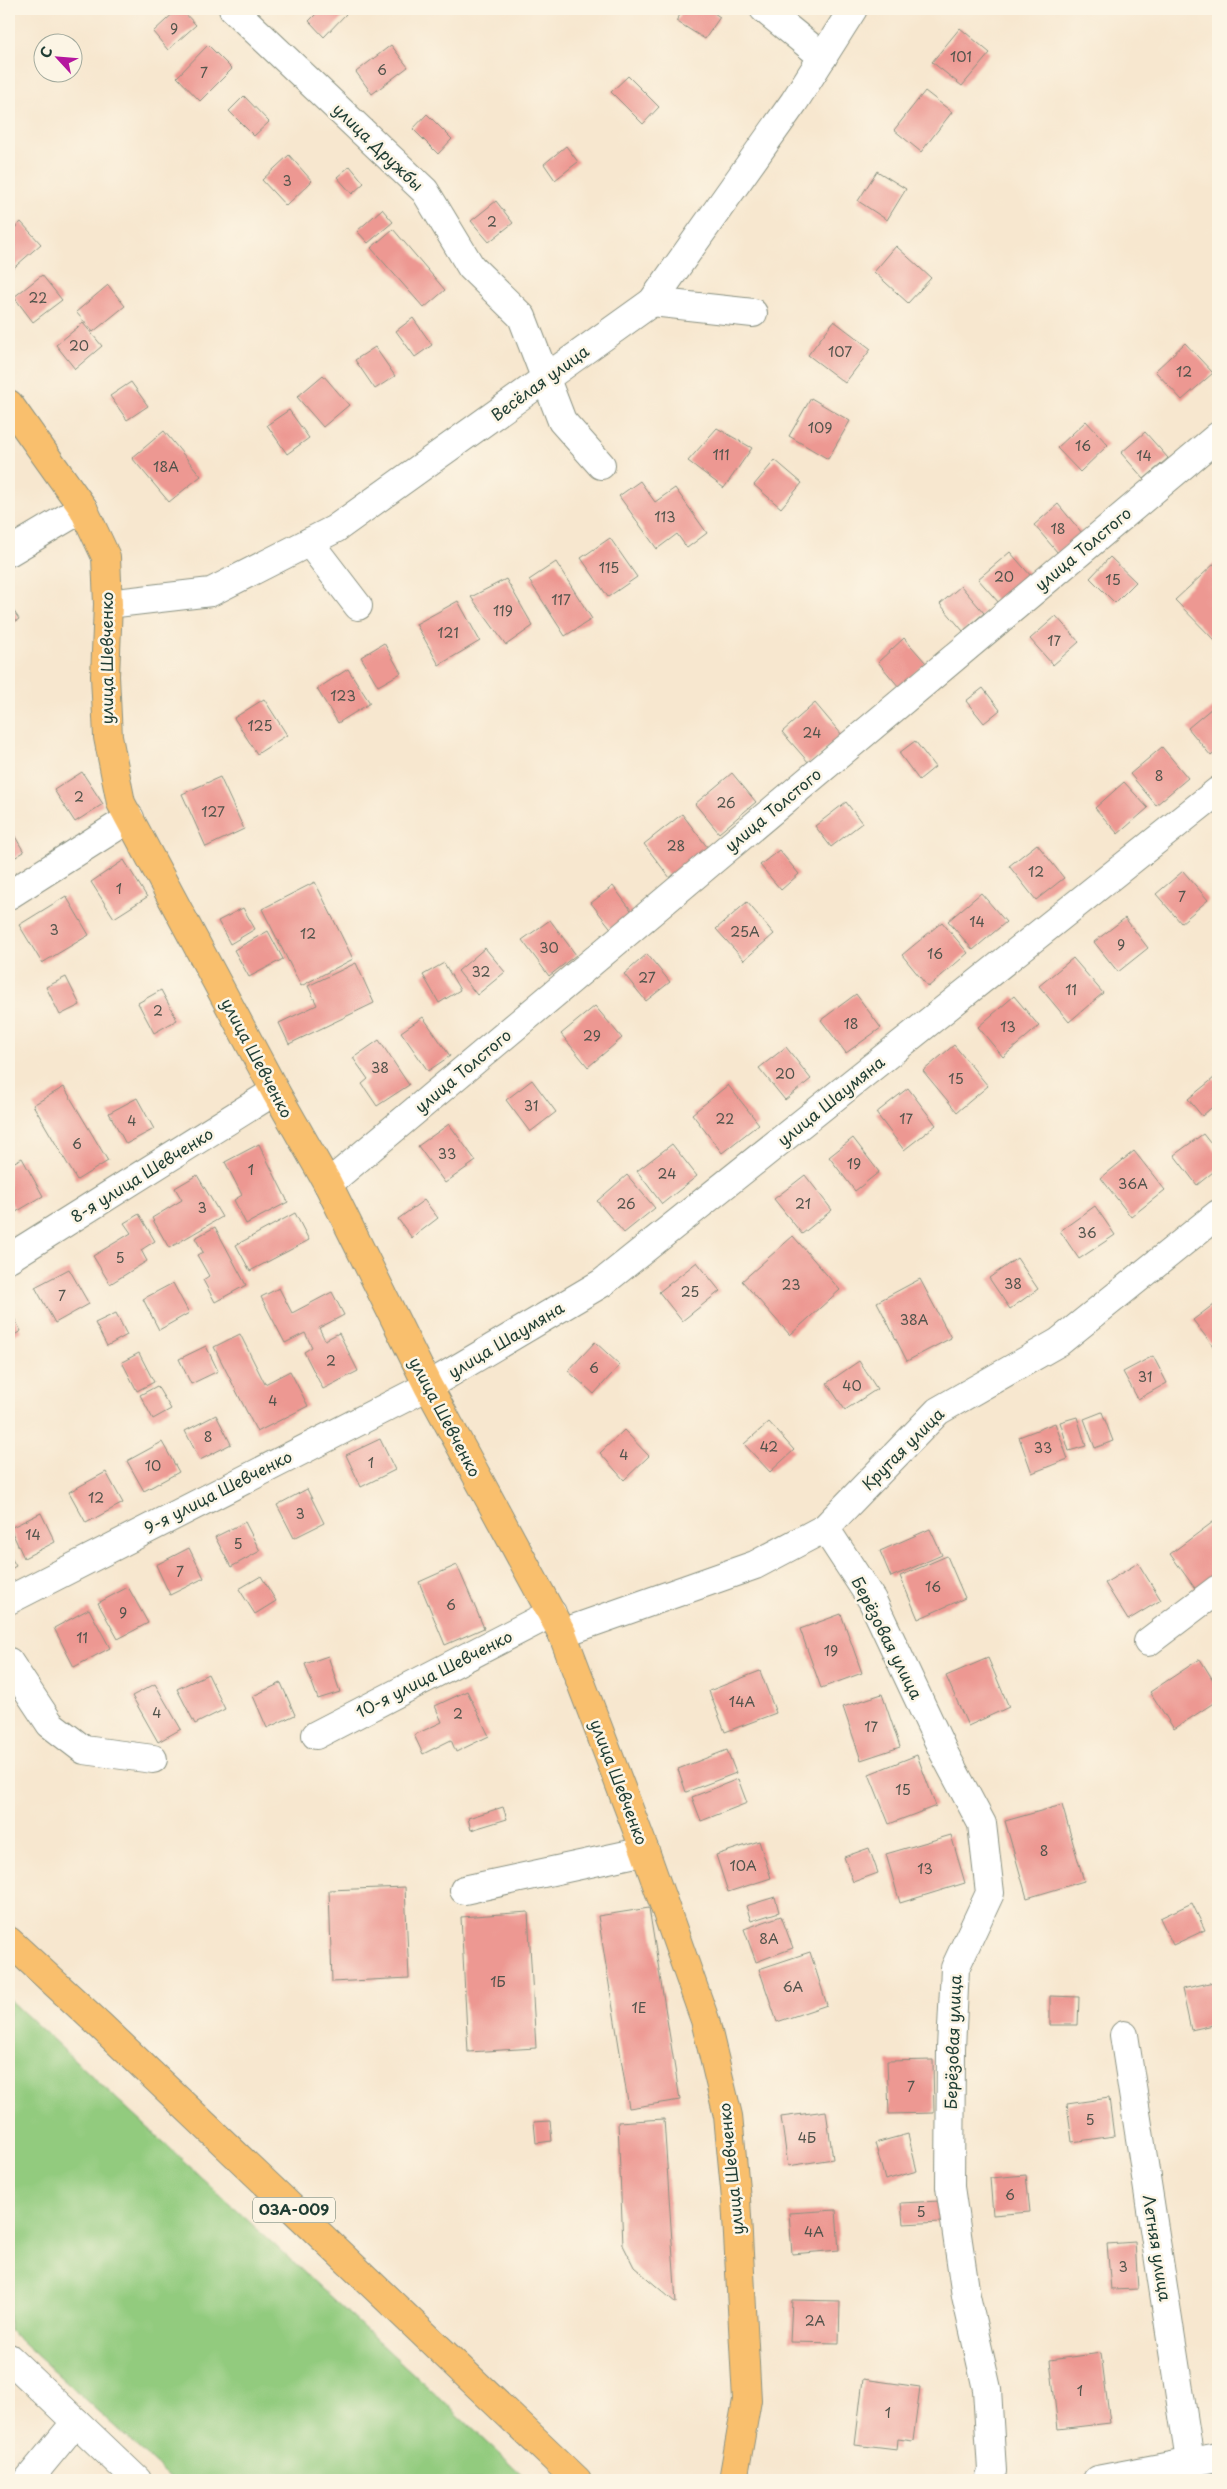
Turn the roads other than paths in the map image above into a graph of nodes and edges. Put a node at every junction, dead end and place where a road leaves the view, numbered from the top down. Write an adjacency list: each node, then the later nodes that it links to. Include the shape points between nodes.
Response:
1 (233, 9): 7 (street, улица Дружбы, via 424,191 471,267 522,317)
2 (764, 9): 4 (street)
3 (854, 9): 4 (street, Весёлая улица)
4 (823, 58): 5 (street, Весёлая улица)
5 (652, 302): 6 (street); 7 (street, Весёлая улица)
6 (753, 313)
7 (547, 378): 10 (street, улица Дружбы, via 562,421); 12 (street, Весёлая улица, via 334,529)
8 (9, 404): 11 (main road, улица Шевченко)
9 (1218, 436): 20 (street, улица Толстого)
10 (601, 465)
11 (83, 508): 13 (street); 14 (main road, улица Шевченко, via 106,558)
12 (309, 542): 14 (street, Весёлая улица, via 211,592); 15 (street)
13 (9, 552)
14 (108, 604): 17 (main road, улица Шевченко, via 105,676 108,737 121,803)
15 (358, 606)
16 (1218, 791): 23 (street, улица Шаумяна, via 602,1283)
17 (130, 818): 18 (street); 19 (main road, улица Шевченко)
18 (9, 894)
19 (275, 1091): 20 (main road, улица Шевченко); 22 (street, 8-я улица Шевченко)
20 (328, 1184): 23 (main road, улица Шевченко)
21 (1218, 1214): 24 (street, Крутая улица, via 1059,1342 938,1411)
22 (9, 1258)
23 (428, 1386): 26 (street, 9-я улица Шевченко); 27 (main road, улица Шевченко)
24 (825, 1528): 27 (street, Крутая улица, via 755,1565); 44 (street, Берёзовая улица, via 872,1600 944,1754 982,1824 990,1893 955,1968 950,2187 966,2296 987,2389 992,2471)
25 (1218, 1589): 28 (street)
26 (9, 1600)
27 (557, 1623): 30 (street, 10-я улица Шевченко); 32 (main road, улица Шевченко)
28 (1148, 1642)
29 (9, 1662): 31 (street, via 50,1724 84,1750)
30 (316, 1735)
31 (154, 1760)
32 (645, 1851): 33 (street); 43 (main road, улица Шевченко, via 705,2020 728,2116 747,2400)
33 (464, 1890)
34 (9, 1941): 42 (main road, 03А-009)
35 (1124, 2035): 39 (street, Летняя улица)
36 (9, 2358): 37 (street)
37 (76, 2422): 40 (street); 41 (street)
38 (1218, 2457): 39 (street)
39 (1190, 2462): 45 (street)
40 (28, 2480)
41 (137, 2480)
42 (577, 2480)
43 (733, 2480)
44 (989, 2480)
45 (1097, 2480)

